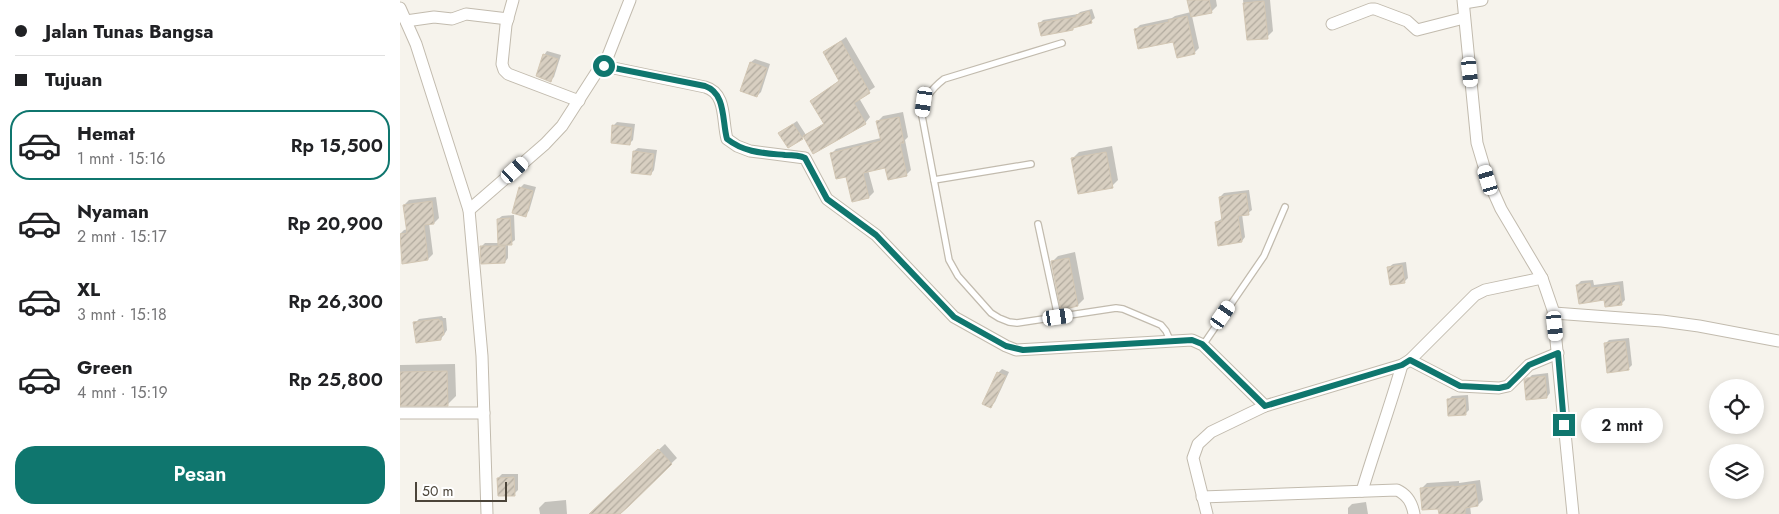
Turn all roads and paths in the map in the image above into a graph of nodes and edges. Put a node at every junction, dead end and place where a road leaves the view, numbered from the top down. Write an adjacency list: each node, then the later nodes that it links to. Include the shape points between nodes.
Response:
1 (513, 0): 7 (street)
2 (630, 0): 11 (street)
3 (1482, 0): 4 (street)
4 (1464, 2): 6 (street)
5 (400, 8): 8 (street)
6 (1464, 18): 9 (street, via 1417,30 1407,21 1371,9); 18 (street, via 1477,143 1488,180 1501,209)
7 (508, 19): 8 (street, via 466,14 452,19 434,17); 12 (street, via 504,70)
8 (406, 21): 16 (street)
9 (1332, 24)
10 (1062, 43): 14 (lane, via 944,79 932,88 924,102 922,116)
11 (604, 66): 12 (street, via 598,70); 21 (street, via 714,90 719,97 727,139 750,152 805,158 827,199 876,235 954,317 1006,346 1023,350)
12 (580, 101): 16 (street, via 545,144)
13 (1032, 164): 14 (lane)
14 (934, 180): 20 (lane, via 949,260 958,276 991,313 1018,323)
15 (1285, 207): 23 (lane, via 1264,256)
16 (469, 210): 28 (street)
17 (1038, 224): 20 (lane)
18 (1542, 278): 19 (street); 25 (street, via 1475,295)
19 (1554, 313): 22 (street, via 1662,321); 24 (street)
20 (1058, 317): 21 (lane, via 1122,309 1161,325)
21 (1170, 340): 23 (street, via 1192,340)
22 (1779, 341)
23 (1202, 344): 26 (street)
24 (1558, 353): 25 (street, via 1529,365 1508,386 1499,388 1460,386); 34 (street)
25 (1406, 362): 26 (street); 29 (street)
26 (1265, 406): 30 (street, via 1211,432 1198,444 1193,458)
27 (400, 413): 28 (street)
28 (484, 413): 31 (street)
29 (1362, 491): 30 (street); 33 (street, via 1397,490 1410,500)
30 (1202, 496): 32 (street)
31 (487, 514)
32 (1206, 514)
33 (1414, 514)
34 (1573, 514)

